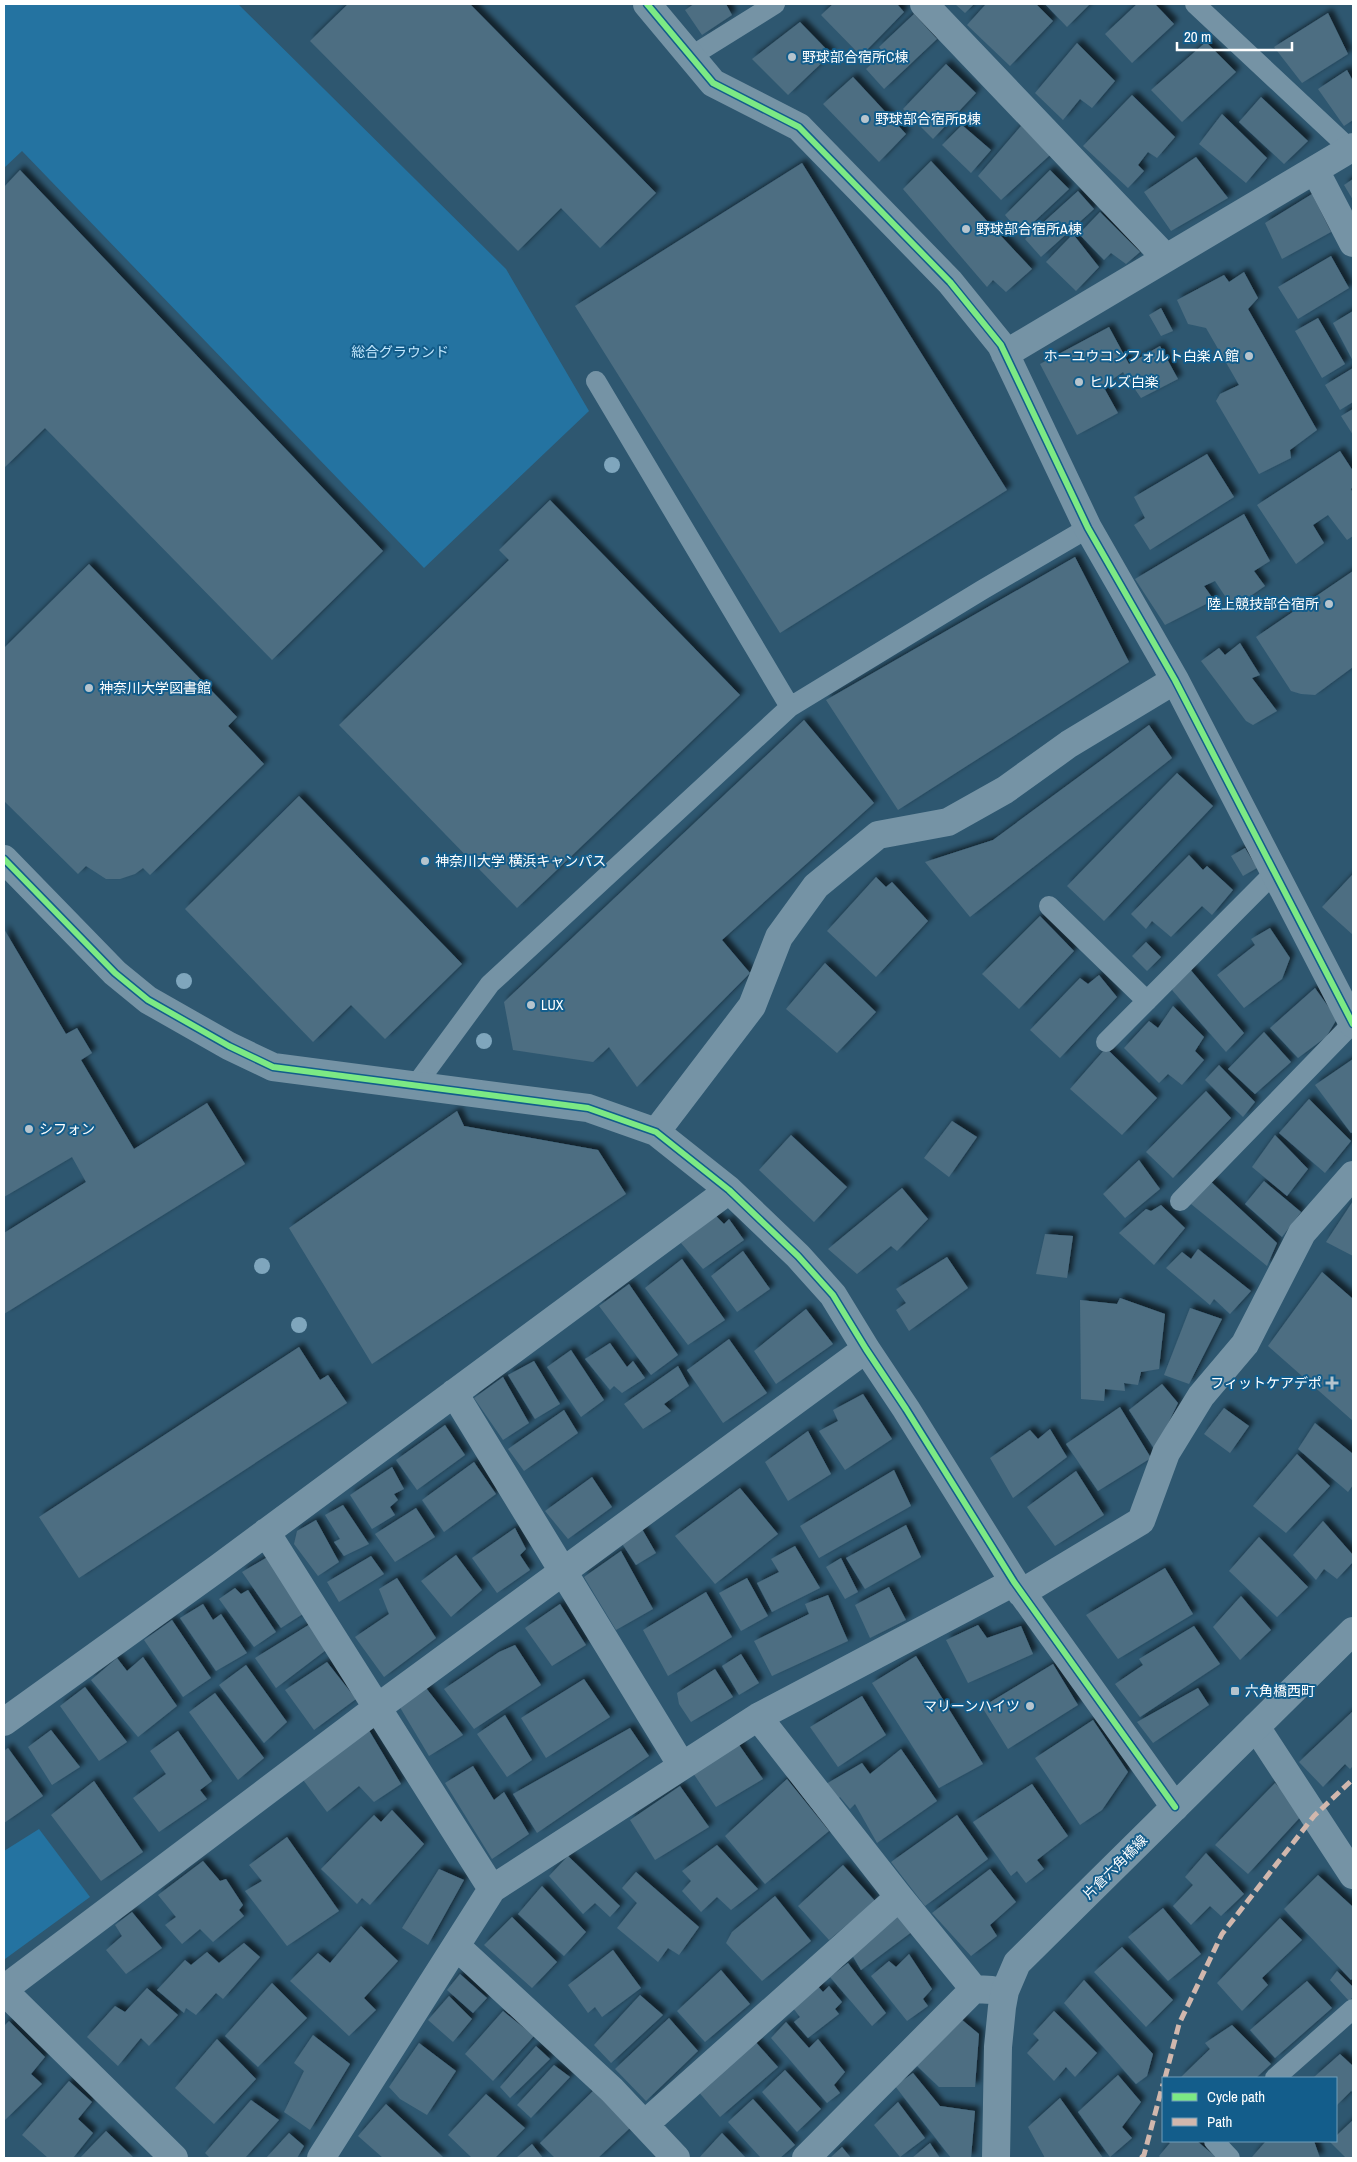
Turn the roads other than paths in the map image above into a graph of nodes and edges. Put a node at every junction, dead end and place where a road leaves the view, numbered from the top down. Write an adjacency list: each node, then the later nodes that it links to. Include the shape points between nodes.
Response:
1 (647, 4): 5 (street)
2 (775, 4): 5 (lane)
3 (924, 4): 9 (street)
4 (1195, 4): 6 (lane)
5 (690, 57): 10 (street, via 713,83 800,127 950,282)
6 (1352, 148): 7 (street)
7 (1315, 170): 8 (street); 9 (street)
8 (1353, 242)
9 (1166, 258): 10 (street)
10 (1005, 354): 12 (street)
11 (596, 381): 14 (lane)
12 (1088, 528): 13 (street); 14 (lane)
13 (1174, 680): 16 (street); 22 (street, via 1068,744 1005,790 948,822 878,835 816,886 779,936 752,1006)
14 (790, 707): 21 (lane, via 490,984)
15 (4, 859): 21 (street, via 115,973 148,1000 228,1046 273,1067)
16 (1274, 873): 18 (lane); 19 (street)
17 (1049, 906): 18 (lane)
18 (1147, 1001): 20 (lane)
19 (1353, 1024): 25 (lane)
20 (1106, 1042)
21 (414, 1086): 22 (street, via 588,1108)
22 (656, 1132): 24 (street)
23 (1353, 1175): 30 (street, via 1302,1234 1245,1344 1201,1396 1186,1420 1166,1453 1141,1521)
24 (730, 1190): 26 (street, via 833,1295); 27 (street)
25 (1180, 1201)
26 (866, 1350): 29 (street); 30 (street)
27 (454, 1393): 28 (street); 29 (street)
28 (266, 1532): 32 (street); 34 (street)
29 (563, 1571): 32 (street); 36 (street)
30 (1018, 1587): 33 (street); 37 (street)
31 (1353, 1631): 35 (street, 片倉六角橋線)
32 (377, 1708): 39 (street); 42 (street)
33 (758, 1717): 36 (street); 40 (street)
34 (4, 1722)
35 (1256, 1727): 37 (street, 片倉六角橋線); 38 (street)
36 (682, 1766): 39 (street)
37 (1175, 1807): 44 (street, 片倉六角橋線, via 1017,1963)
38 (1353, 1875)
39 (492, 1889): 41 (street)
40 (899, 1897): 43 (street); 47 (street)
41 (456, 1946): 47 (street); 50 (street)
42 (4, 1990): 49 (street)
43 (974, 1990): 44 (street); 52 (street)
44 (1005, 1991): 53 (street, 片倉六角橋線, via 998,2047)
45 (1353, 2009): 46 (lane)
46 (1275, 2077)
47 (645, 2124): 51 (street)
48 (1215, 2142): 54 (lane)
49 (174, 2158)
50 (321, 2158)
51 (676, 2158)
52 (806, 2158)
53 (996, 2158)
54 (1230, 2158)

